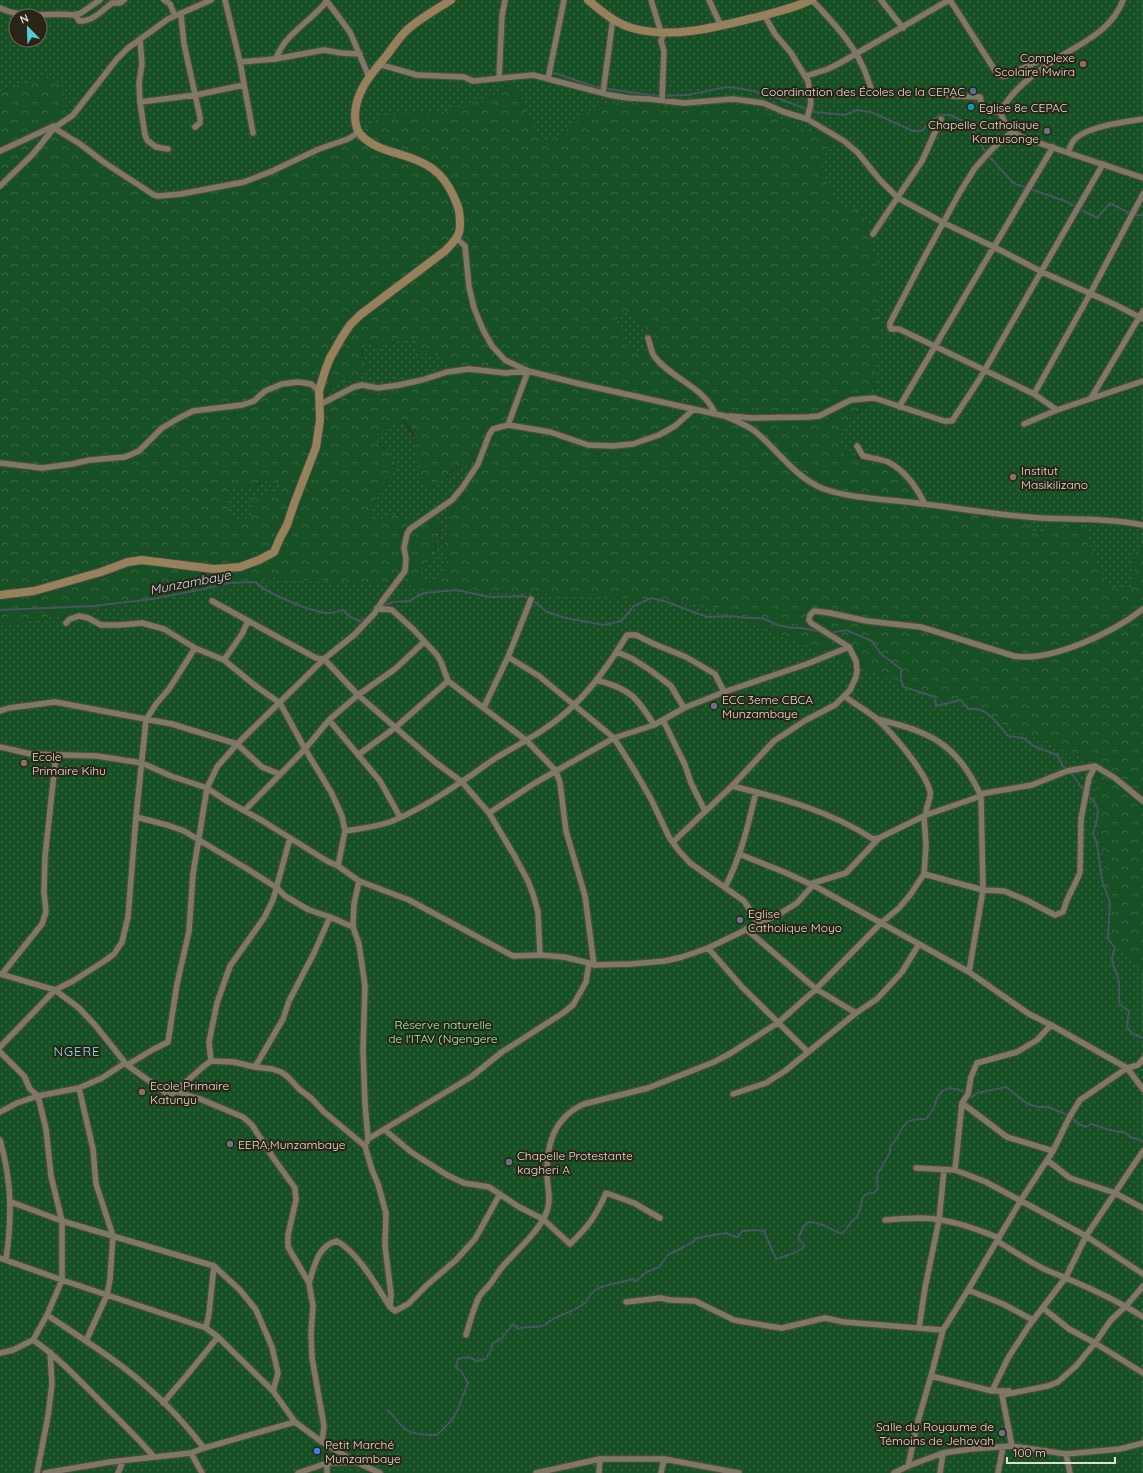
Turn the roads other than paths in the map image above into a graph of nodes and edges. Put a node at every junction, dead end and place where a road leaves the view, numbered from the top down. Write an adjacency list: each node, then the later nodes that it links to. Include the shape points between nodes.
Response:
1 (100, 0): 18 (street)
2 (124, 0): 18 (street, via 120,3 112,2 84,22 79,21)
3 (164, 0): 19 (street)
4 (211, 0): 19 (street)
5 (225, 0): 30 (street)
6 (451, 0): 31 (street, via 407,30)
7 (505, 0): 34 (street)
8 (564, 0): 35 (street)
9 (588, 0): 21 (street)
10 (651, 0): 24 (street)
11 (709, 0): 22 (street)
12 (812, 0): 20 (street); 27 (street, via 830,18)
13 (881, 0): 23 (street)
14 (949, 0): 23 (street); 29 (street, via 998,75 1005,76 1048,58)
15 (1123, 0): 29 (street, via 1110,24)
16 (327, 1): 26 (street, via 350,32); 28 (street, via 286,41)
17 (0, 8): 18 (street, via 10,13 25,15)
18 (76, 15)
19 (178, 15): 25 (street); 40 (street)
20 (764, 15): 22 (street); 32 (street)
21 (613, 18): 24 (street, via 631,28); 38 (street)
22 (721, 26): 24 (street, via 684,32)
23 (903, 28): 27 (street)
24 (662, 32): 41 (street)
25 (140, 39): 42 (street); 44 (street, via 117,59)
26 (360, 54): 28 (street, via 324,50); 33 (street)
27 (856, 54): 32 (street, via 828,69); 37 (street)
28 (275, 59): 30 (street)
29 (1055, 60): 43 (street, via 1018,88)
30 (240, 62): 36 (street)
31 (378, 64): 33 (street); 34 (street, via 417,75 474,81)
32 (806, 76): 45 (street, via 811,103)
33 (370, 77): 50 (street, via 361,89 357,101 355,121)
34 (499, 78): 35 (street, via 533,75)
35 (548, 79): 38 (street)
36 (244, 85): 40 (street); 52 (street)
37 (871, 88)
38 (603, 93): 41 (street, via 628,98)
39 (940, 93): 43 (street, via 980,97 986,110)
40 (196, 95): 42 (street); 48 (street, via 200,122)
41 (662, 100): 45 (street, via 684,103 733,99 763,103)
42 (140, 102): 54 (street, via 144,135 156,147)
43 (1000, 112): 51 (street)
44 (73, 115): 49 (street); 55 (street)
45 (807, 119): 61 (street, via 844,141 858,153)
46 (1143, 119): 56 (street, via 1110,124 1085,133 1075,139)
47 (941, 120): 61 (street, via 922,161)
48 (195, 127)
49 (54, 128): 50 (street, via 123,176 158,196 244,182 348,139); 59 (street, via 33,154)
50 (359, 132): 64 (street, via 361,136 383,149 424,163 436,170 445,180 458,208 461,225)
51 (1012, 132): 53 (street); 62 (street, via 976,168)
52 (253, 133)
53 (1053, 147): 56 (street); 65 (street)
54 (168, 149)
55 (0, 151)
56 (1068, 152): 57 (street)
57 (1103, 164): 58 (street); 66 (street)
58 (1143, 178)
59 (0, 186)
60 (1143, 194): 67 (street)
61 (898, 198): 62 (street); 63 (street)
62 (944, 223): 65 (street); 71 (street, via 890,323 891,329 899,329)
63 (873, 234)
64 (457, 239): 73 (street, via 465,246 469,286 483,330 492,346 505,360); 75 (street, via 350,325 330,358)
65 (994, 247): 66 (street); 71 (street)
66 (1042, 272): 67 (street); 72 (street)
67 (1090, 294): 69 (street); 76 (street)
68 (1143, 311): 69 (street)
69 (1141, 318): 77 (street)
70 (648, 338): 82 (street, via 655,357 671,373 710,402)
71 (935, 346): 72 (street); 79 (street)
72 (984, 370): 76 (street); 79 (street, via 952,421 944,421)
73 (528, 371): 78 (street, via 506,373 469,369 447,372 398,386 354,386); 80 (street); 85 (street)
74 (1143, 381): 77 (street)
75 (319, 391): 78 (street); 87 (street, via 311,384 282,384 265,391 254,401 242,405 193,411 168,425 139,451 125,457 42,468)
76 (1034, 394): 81 (street)
77 (1092, 398): 81 (street)
78 (319, 405): 90 (street, via 320,420 316,447 288,525 274,552 240,566 214,569 142,560 128,562 34,591)
79 (899, 407): 83 (street, via 874,398 866,398 851,400 819,416)
80 (694, 409): 82 (street); 85 (street, via 675,426 659,435 633,444 612,446 588,445 550,432)
81 (1057, 410): 84 (street)
82 (715, 414): 83 (street)
83 (725, 416): 88 (street, via 756,432 796,472 817,486 876,499)
84 (1024, 424)
85 (508, 425): 93 (street, via 494,429 478,464 452,500 410,529 404,548 405,571)
86 (857, 446): 88 (street, via 863,456 888,462 908,478)
87 (0, 463)
88 (925, 504): 89 (street, via 1040,518 1116,520)
89 (1143, 525)
90 (0, 595)
91 (531, 599): 101 (street)
92 (212, 602): 95 (street)
93 (377, 608): 97 (street, via 392,610); 102 (street, via 354,635)
94 (1143, 609): 98 (street, via 1110,631 1089,641 1054,652 1023,657 921,628 814,611 810,615 811,623)
95 (248, 621): 102 (street, via 316,658); 103 (street)
96 (66, 623): 99 (street, via 79,616 101,625 153,625)
97 (424, 642): 105 (street, via 437,655); 107 (street, via 395,669)
98 (849, 647): 106 (street); 108 (street, via 856,661 857,670 850,690)
99 (195, 648): 103 (street); 115 (street)
100 (617, 652): 104 (street); 106 (street, via 627,635 636,635 686,657 715,674); 112 (street, via 633,659 671,686)
101 (508, 657): 110 (street, via 539,676); 111 (street)
102 (324, 659): 107 (street); 109 (street)
103 (224, 660): 109 (street)
104 (596, 680): 110 (street); 118 (street, via 620,686 641,704)
105 (448, 681): 111 (street); 119 (street)
106 (724, 692): 112 (street)
107 (358, 695): 116 (street); 119 (street)
108 (844, 696): 114 (street); 132 (street, via 835,705 774,741)
109 (280, 703): 122 (street); 124 (street)
110 (575, 705): 120 (street); 121 (street)
111 (484, 707): 121 (street)
112 (684, 708): 117 (street)
113 (0, 711): 115 (street, via 55,702)
114 (877, 719): 135 (street, via 928,735 940,742 956,755 974,780); 140 (street, via 918,766 926,780 930,793)
115 (146, 720): 122 (street, via 172,724); 127 (street)
116 (329, 720): 124 (street); 126 (street)
117 (663, 720): 118 (street); 138 (street)
118 (654, 725): 120 (street)
119 (396, 727): 126 (street); 131 (street)
120 (614, 738): 129 (street); 147 (street)
121 (527, 741): 129 (street); 131 (street, via 499,756)
122 (237, 744): 130 (street, via 262,767); 133 (street, via 217,767)
123 (0, 747): 125 (street, via 31,754)
124 (305, 749): 130 (street); 143 (street, via 331,792 342,816)
125 (56, 755): 127 (street, via 97,756); 166 (street, via 45,857 46,912 42,924)
126 (358, 755): 142 (street, via 380,781)
127 (142, 763): 133 (street); 141 (street)
128 (1095, 766): 135 (street, via 1067,770 1032,785); 136 (street, via 1115,778); 155 (street, via 1089,778 1081,818 1080,873 1063,912 1055,915 1004,891)
129 (556, 771): 139 (street); 164 (street, via 566,831 585,896)
130 (279, 774): 137 (street)
131 (462, 782): 139 (street); 142 (street)
132 (732, 786): 134 (street); 138 (street)
133 (207, 788): 137 (street); 146 (street)
134 (756, 792): 145 (street, via 816,810 860,830 873,839); 148 (street)
135 (980, 795): 140 (street); 155 (street)
136 (1143, 801)
137 (245, 810): 144 (street)
138 (705, 811): 147 (street)
139 (489, 813): 163 (street, via 533,894 538,912)
140 (925, 816): 145 (street); 150 (street)
141 (136, 817): 146 (street, via 167,824); 168 (street, via 128,916 122,942 106,960)
142 (400, 817): 143 (street, via 373,827)
143 (345, 831): 149 (street)
144 (290, 838): 149 (street); 154 (street)
145 (878, 838): 152 (street, via 846,873)
146 (198, 839): 154 (street); 177 (street, via 188,931 168,1042)
147 (673, 842): 153 (street, via 690,862)
148 (739, 854): 152 (street); 153 (street)
149 (338, 866): 151 (street)
150 (924, 874): 155 (street); 157 (street, via 899,908)
151 (359, 881): 159 (street); 163 (street, via 409,900 513,956)
152 (812, 885): 157 (street); 158 (street, via 797,903)
153 (725, 887): 158 (street, via 744,901)
154 (277, 888): 156 (street, via 285,896 310,910); 176 (street, via 264,918 230,966 217,1003 210,1035)
155 (983, 890): 165 (street)
156 (330, 917): 159 (street); 178 (street, via 288,1001 283,1019)
157 (881, 923): 161 (street); 167 (street)
158 (759, 924): 160 (street)
159 (353, 927): 188 (street, via 359,944 365,986 363,1050)
160 (746, 929): 162 (street); 167 (street)
161 (919, 944): 165 (street); 169 (street, via 902,972 887,989)
162 (708, 948): 164 (street, via 665,961); 170 (street, via 742,987)
163 (540, 955): 164 (street, via 564,957)
164 (592, 964): 187 (street, via 586,982 573,1005 502,1052 471,1077)
165 (969, 972): 171 (street, via 1029,1014)
166 (1, 974): 168 (street)
167 (816, 989): 169 (street); 170 (street)
168 (55, 990): 172 (street); 177 (street, via 79,1008)
169 (856, 1013): 174 (street)
170 (779, 1022): 174 (street); 203 (street, via 714,1062 648,1088 584,1104 565,1116 553,1134 548,1149 549,1201)
171 (1051, 1025): 179 (street); 185 (street, via 1037,1040 1017,1052 977,1064 970,1076 968,1094)
172 (0, 1047)
173 (0, 1052): 184 (street, via 24,1076 30,1089)
174 (808, 1052): 183 (street, via 766,1083)
175 (1143, 1059): 179 (street)
176 (211, 1062): 178 (street, via 234,1062); 182 (street)
177 (126, 1064): 180 (street); 182 (street, via 170,1096)
178 (255, 1067): 190 (street, via 272,1068 288,1077)
179 (1127, 1068): 181 (street); 191 (street, via 1080,1100)
180 (79, 1088): 184 (street); 207 (street, via 93,1149 96,1184)
181 (1143, 1089)
182 (175, 1092): 215 (street, via 226,1110 252,1125 295,1188 296,1200 288,1235 288,1247)
183 (733, 1094)
184 (38, 1096): 186 (street); 206 (street, via 46,1129 51,1176)
185 (962, 1102): 191 (street, via 1007,1136); 196 (street)
186 (0, 1112)
187 (385, 1130): 188 (street); 198 (street, via 411,1152 447,1175 464,1183 489,1187)
188 (368, 1139): 190 (street)
189 (0, 1140): 200 (street)
190 (365, 1146): 221 (street, via 386,1213 385,1246 391,1294)
191 (1053, 1151): 193 (street)
192 (1143, 1151): 197 (street)
193 (1046, 1160): 197 (street, via 1070,1178); 199 (street)
194 (916, 1168): 195 (street)
195 (944, 1170): 196 (street); 205 (street)
196 (955, 1170): 199 (street)
197 (1115, 1193): 201 (street); 208 (street)
198 (500, 1194): 203 (street); 221 (street, via 475,1239 456,1260 408,1304 394,1311)
199 (1021, 1200): 208 (street); 209 (street)
200 (10, 1202): 206 (street); 210 (street, via 9,1237)
201 (1143, 1208)
202 (660, 1218): 203 (street, via 634,1203 606,1193 587,1228 570,1244)
203 (543, 1219): 229 (street, via 480,1296)
204 (885, 1220): 205 (street)
205 (939, 1220): 209 (street, via 966,1226); 227 (street)
206 (62, 1222): 207 (street); 214 (street)
207 (113, 1236): 211 (street); 218 (street)
208 (1086, 1236): 212 (street); 213 (street)
209 (998, 1239): 213 (street, via 1043,1268); 217 (street)
210 (3, 1259): 214 (street)
211 (214, 1266): 226 (street); 239 (street, via 240,1290 256,1310 272,1348 278,1374)
212 (1143, 1274)
213 (1066, 1277): 220 (street); 222 (street)
214 (62, 1280): 218 (street); 223 (street)
215 (309, 1283): 221 (street, via 316,1258 331,1242 337,1241 347,1247 358,1260); 243 (street, via 313,1306 312,1358 324,1426)
216 (1143, 1286): 220 (street)
217 (968, 1290): 225 (street); 228 (street)
218 (107, 1295): 226 (street); 232 (street)
219 (626, 1302): 227 (street, via 660,1298 695,1300 734,1320 782,1328 825,1318)
220 (1126, 1306): 224 (street); 233 (street, via 1111,1320)
221 (390, 1307)
222 (1043, 1308): 225 (street); 233 (street, via 1069,1329)
223 (47, 1315): 231 (street); 232 (street)
224 (1143, 1317)
225 (1033, 1320): 240 (street, via 1008,1358)
226 (206, 1328): 230 (street)
227 (919, 1328): 228 (street)
228 (943, 1330): 237 (street)
229 (466, 1335)
230 (218, 1337): 239 (street); 241 (street)
231 (33, 1340): 234 (street); 235 (street)
232 (86, 1341): 241 (street, via 142,1382)
233 (1095, 1343): 236 (street); 238 (street, via 1076,1366 1058,1382)
234 (50, 1352): 251 (street); 258 (street, via 52,1384)
235 (0, 1353)
236 (1143, 1373)
237 (931, 1376): 240 (street); 257 (street)
238 (1033, 1390): 240 (street); 245 (street, via 1002,1395)
239 (273, 1391): 242 (street)
240 (992, 1391)
241 (163, 1403): 247 (street)
242 (295, 1422): 243 (street); 247 (street)
243 (322, 1442): 255 (street)
244 (1143, 1443): 250 (street, via 1120,1449)
245 (1012, 1446): 246 (street); 250 (street)
246 (1003, 1447): 249 (street); 271 (street)
247 (204, 1448): 248 (street)
248 (191, 1453): 251 (street); 261 (street)
249 (943, 1454): 257 (street); 270 (street)
250 (1066, 1454): 272 (street)
251 (154, 1457): 254 (street)
252 (600, 1459): 253 (street); 265 (street); 266 (street)
253 (664, 1459): 267 (street); 268 (street)
254 (123, 1461): 259 (street); 260 (street)
255 (356, 1462): 256 (street); 264 (street)
256 (327, 1464): 262 (street); 263 (street)
257 (908, 1466): 269 (street)
258 (37, 1473)
259 (45, 1473)
260 (118, 1473)
261 (202, 1473)
262 (298, 1473)
263 (327, 1473)
264 (380, 1473)
265 (536, 1473)
266 (599, 1473)
267 (661, 1473)
268 (735, 1473)
269 (894, 1473)
270 (940, 1473)
271 (998, 1473)
272 (1070, 1473)

